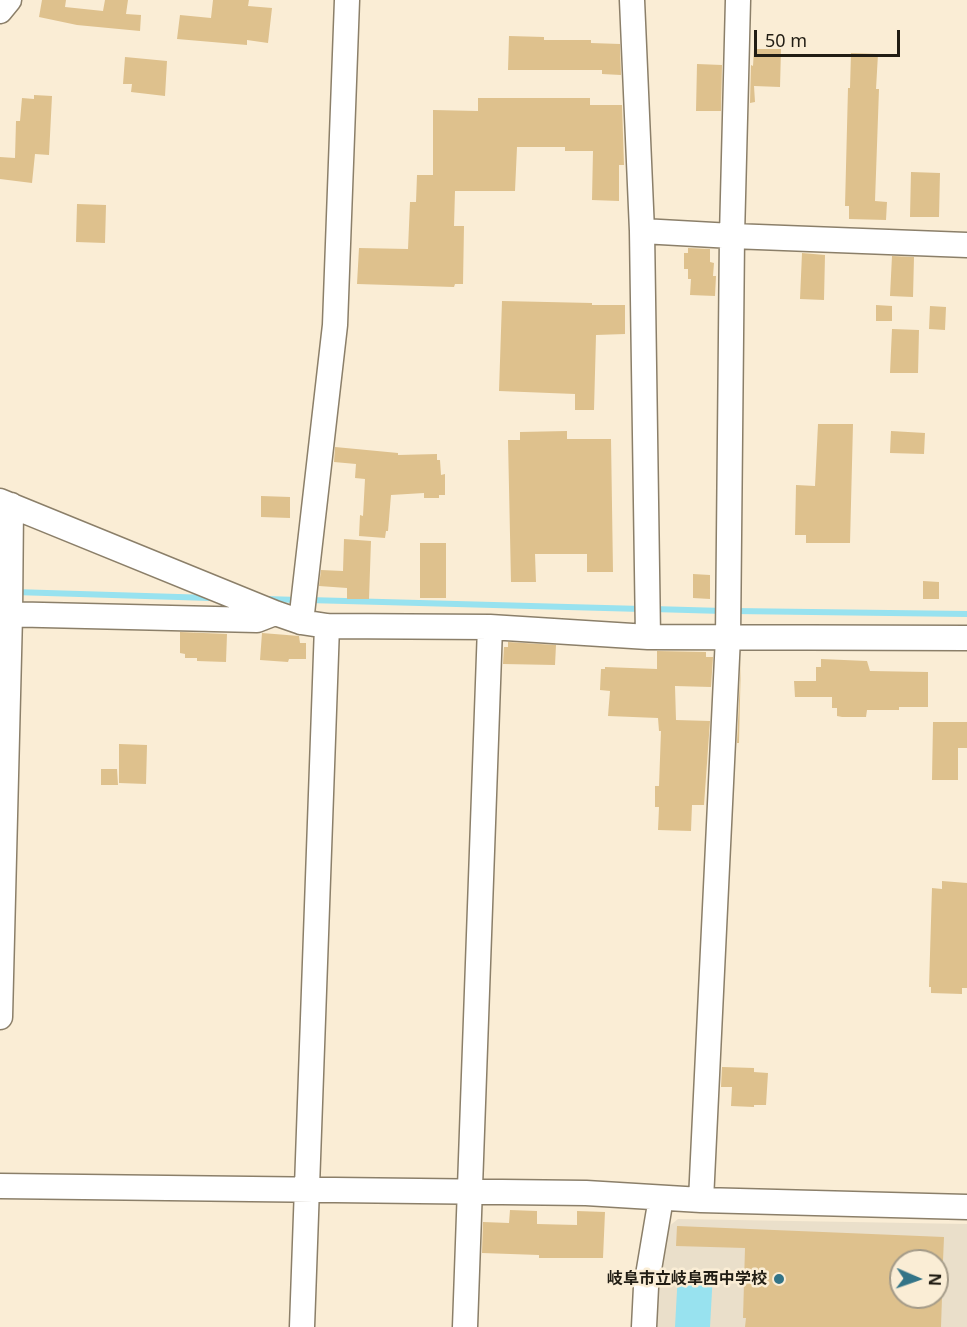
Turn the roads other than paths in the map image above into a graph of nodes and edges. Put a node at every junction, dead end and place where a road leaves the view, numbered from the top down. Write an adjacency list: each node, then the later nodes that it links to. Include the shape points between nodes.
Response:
1 (9, 0): 5 (street)
2 (346, 0): 12 (street, via 335,325)
3 (632, 0): 6 (street)
4 (738, 0): 7 (street)
5 (0, 11)
6 (642, 231): 7 (street); 15 (street)
7 (732, 236): 8 (street); 16 (street)
8 (967, 245)
9 (5, 503): 10 (street); 11 (street)
10 (275, 613): 11 (street, via 257,620); 12 (street)
11 (5, 615): 18 (street)
12 (301, 622): 13 (street)
13 (327, 626): 14 (street); 20 (street)
14 (490, 627): 15 (street); 21 (street)
15 (648, 637): 16 (street)
16 (728, 637): 17 (street); 23 (street)
17 (967, 638)
18 (0, 1017)
19 (0, 1186): 20 (street)
20 (307, 1189): 21 (street); 25 (street)
21 (470, 1191): 22 (street); 26 (street)
22 (661, 1198): 23 (street); 27 (street, via 646,1287)
23 (701, 1200): 24 (street)
24 (967, 1207)
25 (302, 1327)
26 (465, 1327)
27 (644, 1327)

